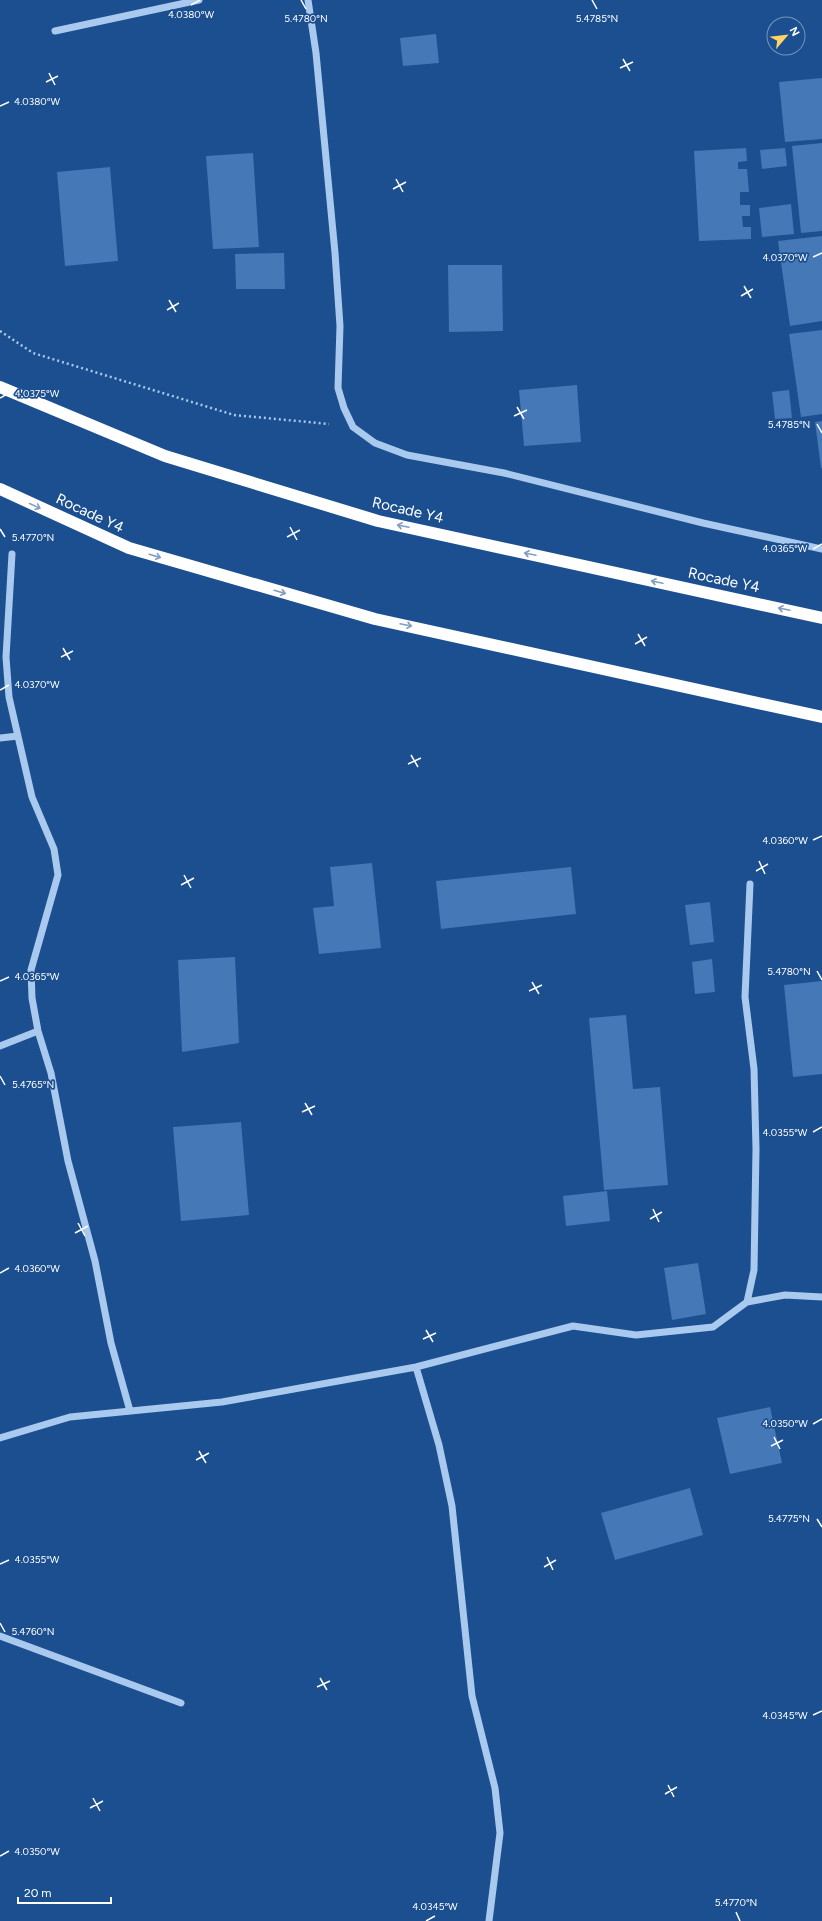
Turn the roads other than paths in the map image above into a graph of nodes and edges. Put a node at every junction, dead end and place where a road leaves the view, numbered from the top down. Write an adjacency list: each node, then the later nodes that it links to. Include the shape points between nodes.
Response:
1 (199, 0): 3 (street)
2 (308, 0): 6 (street, via 317,60 335,253 340,326 338,388 353,427 375,443 406,455 504,473 703,523)
3 (54, 31)
4 (0, 387): 8 (highway, Rocade Y4, one-way to 4, via 378,521 165,456)
5 (0, 489): 9 (highway, Rocade Y4, one-way to 9, via 129,548 375,619)
6 (822, 549)
7 (12, 554): 10 (street, via 6,658 9,697)
8 (822, 618)
9 (822, 717)
10 (18, 736): 11 (street); 13 (street, via 32,797 54,849 58,875 31,970 32,998)
11 (0, 738)
12 (750, 884): 16 (street, via 745,997 754,1068 756,1149 754,1270)
13 (38, 1031): 14 (street); 18 (street, via 51,1073 68,1161 95,1261 111,1343)
14 (0, 1046)
15 (822, 1297): 16 (street, via 785,1295)
16 (747, 1302): 17 (street, via 713,1327 636,1335 573,1326)
17 (416, 1367): 18 (street, via 222,1402); 22 (street, via 439,1444 452,1506 472,1696 495,1788 500,1833)
18 (130, 1411): 19 (street, via 70,1417)
19 (0, 1438)
20 (0, 1636): 21 (street)
21 (181, 1703)
22 (489, 1921)

